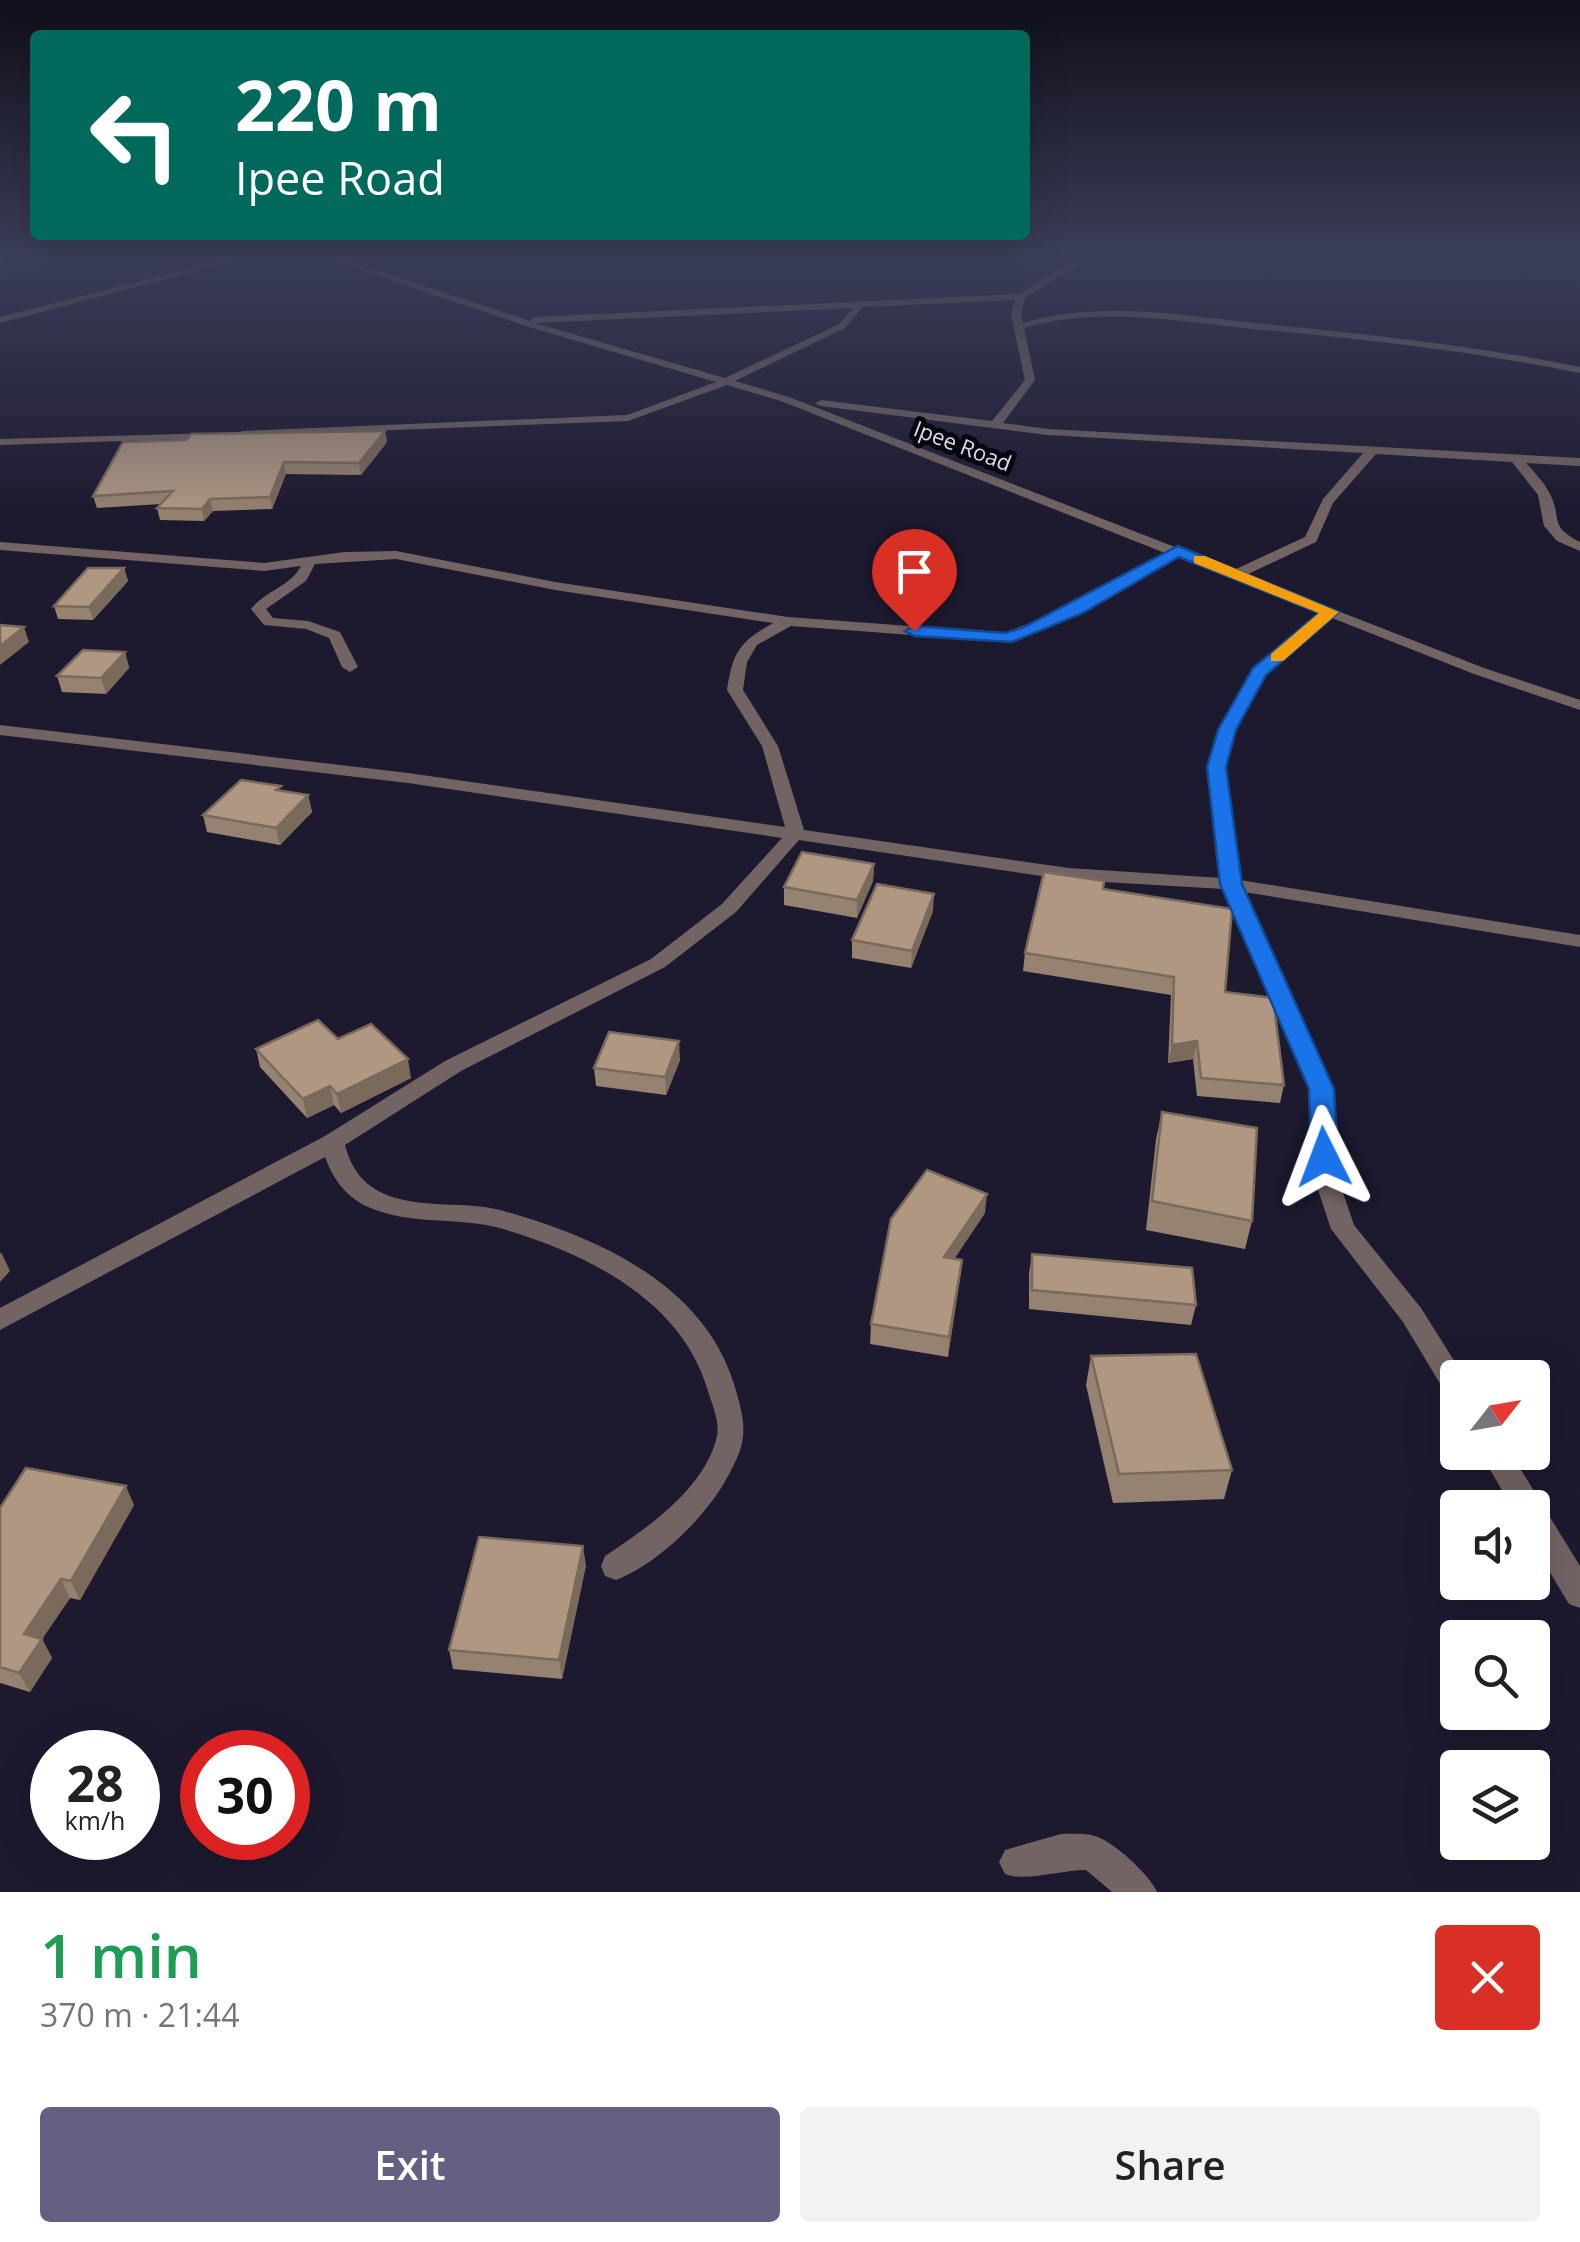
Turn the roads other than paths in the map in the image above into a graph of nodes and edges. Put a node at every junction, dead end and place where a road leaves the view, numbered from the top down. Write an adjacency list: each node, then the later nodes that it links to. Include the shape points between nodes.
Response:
1 (593, 343): 6 (street, Ipee Road)
2 (807, 343): 6 (street)
3 (1022, 343): 8 (street, via 1030,380)
4 (1425, 343): 5 (street)
5 (1580, 370)
6 (723, 384): 7 (street, Ipee Road); 9 (street, via 620,419)
7 (785, 399): 8 (street); 15 (street, Ipee Road)
8 (995, 425): 10 (street)
9 (0, 442)
10 (1371, 452): 11 (street); 17 (street, via 1327,502 1311,539)
11 (1515, 458): 12 (street); 14 (street, via 1543,489 1549,522)
12 (1580, 462)
13 (0, 546): 16 (street, via 264,567)
14 (1580, 547)
15 (1178, 551): 17 (street, Ipee Road); 19 (street, via 1077,610 1006,638)
16 (309, 562): 19 (street, via 396,555); 20 (street, via 299,581 258,609 270,622 334,635)
17 (1237, 574): 18 (street, Ipee Road)
18 (1331, 612): 21 (street, Ipee Road); 24 (street, via 1259,672 1227,730 1217,767)
19 (788, 621): 23 (street, via 751,642 739,662 735,690 770,746)
20 (350, 667)
21 (1580, 705)
22 (0, 730): 23 (street)
23 (796, 833): 24 (street, via 1068,874); 26 (street, via 728,908 658,963 453,1066)
24 (1231, 884): 25 (street); 28 (street, via 1322,1089 1326,1181 1343,1229)
25 (1580, 941)
26 (333, 1142): 27 (street); 30 (street, via 338,1170 352,1187 390,1206 484,1215 549,1236 634,1278 703,1338 720,1377 732,1435 704,1490 657,1540)
27 (0, 1320)
28 (1440, 1360)
29 (1550, 1545): 31 (street)
30 (616, 1566)
31 (1580, 1594)
32 (1017, 1862): 33 (street, via 1092,1852)
33 (1139, 1892)

